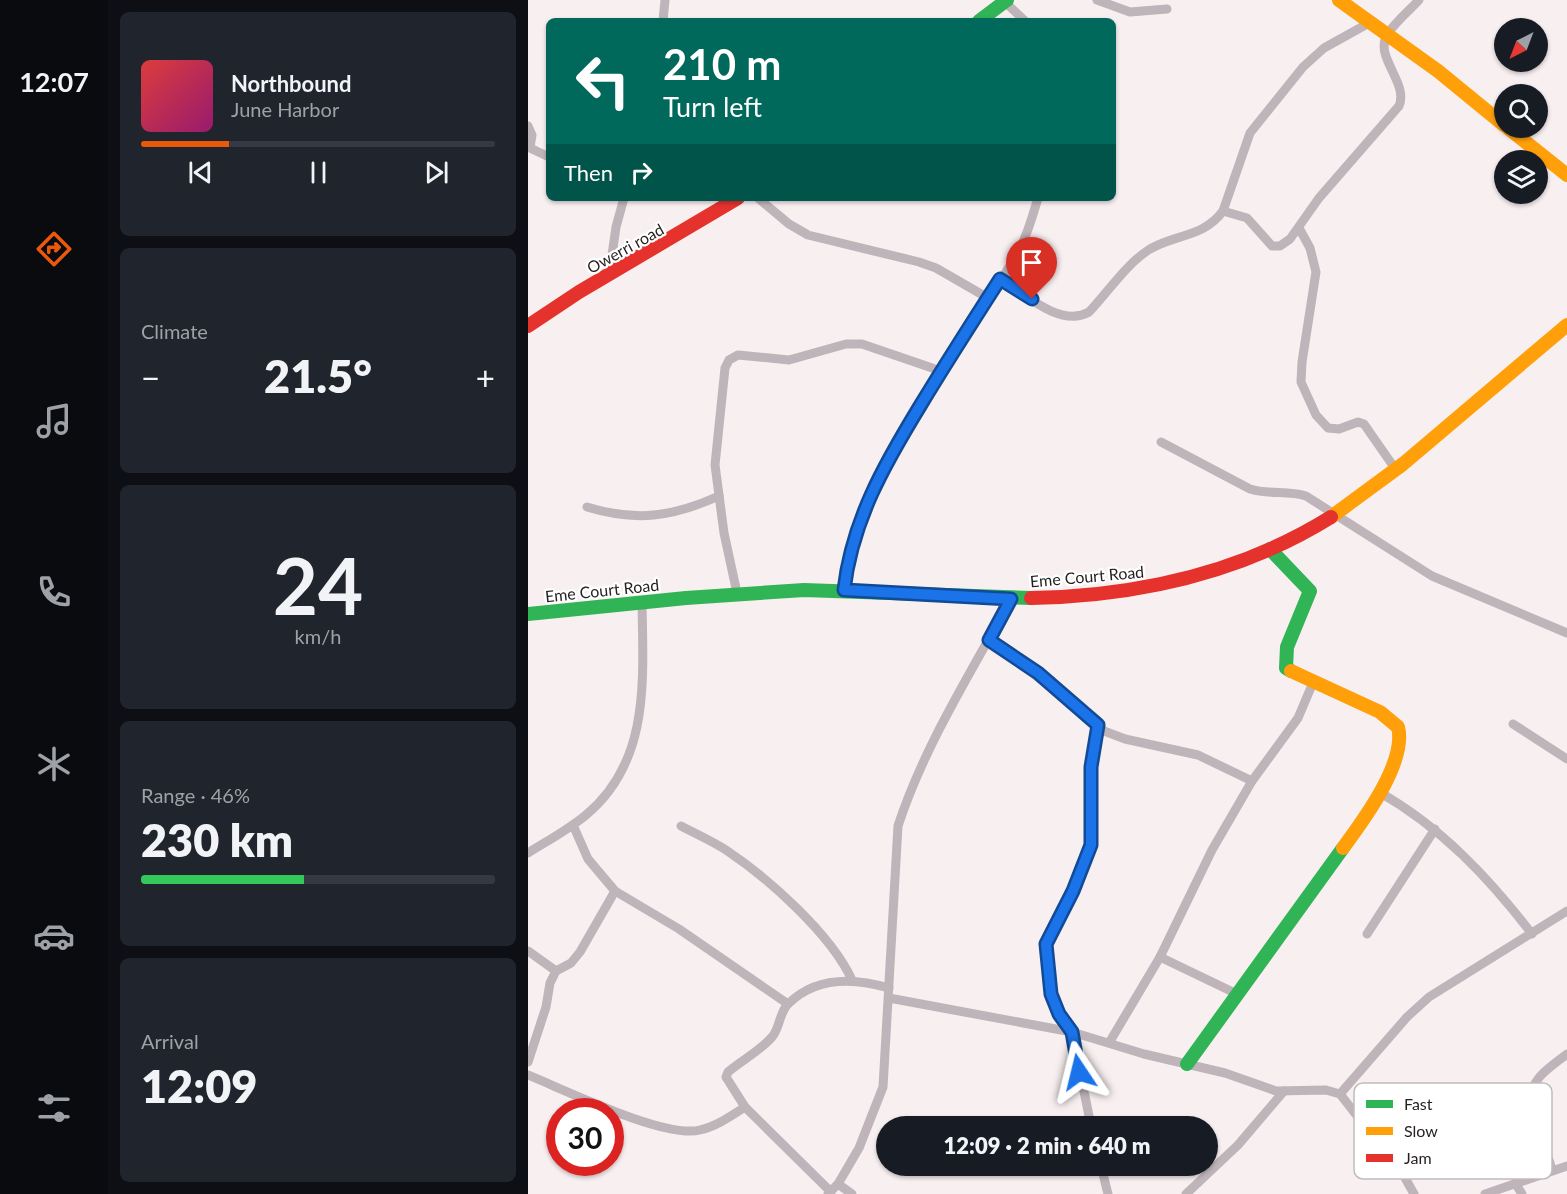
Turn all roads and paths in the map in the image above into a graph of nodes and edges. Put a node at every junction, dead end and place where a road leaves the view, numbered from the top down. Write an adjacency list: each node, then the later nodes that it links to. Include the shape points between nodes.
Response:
1 (664, 0): 7 (street)
2 (1097, 0): 6 (street, via 1131,12)
3 (1339, 0): 10 (street)
4 (1419, 0): 11 (street)
5 (1006, 1): 8 (street); 9 (street)
6 (1167, 9)
7 (663, 18)
8 (983, 18)
9 (1022, 18)
10 (1369, 23): 11 (street); 22 (street, via 1324,48 1303,67 1250,133)
11 (1387, 35): 12 (street); 23 (street, via 1384,45 1401,94 1399,106 1319,198)
12 (1494, 117)
13 (528, 126): 15 (street, via 532,135)
14 (1521, 138): 17 (street)
15 (529, 147): 16 (street)
16 (546, 156)
17 (1567, 175)
18 (620, 201): 24 (street)
19 (734, 201): 24 (street, Owerri road)
20 (762, 201): 26 (street, via 808,235 919,262)
21 (1037, 201): 25 (street, via 1016,256)
22 (1223, 211): 23 (street, via 1247,219 1272,246 1280,246); 25 (street, via 1198,233 1151,248 1081,317 1048,309)
23 (1299, 228): 31 (street, via 1310,248 1316,272 1301,382 1316,416 1329,428 1364,424)
24 (609, 276): 28 (street, Owerri road)
25 (1000, 279): 26 (street)
26 (988, 298): 29 (street)
27 (1567, 325): 31 (street, Eme Court Road)
28 (528, 326)
29 (941, 371): 32 (street, via 862,344 846,344 789,360 738,354 725,368 716,441); 36 (street, via 881,470 863,510 848,560)
30 (1161, 442): 34 (street, via 1250,489 1265,494 1296,492)
31 (1396, 470): 34 (street, Eme Court Road)
32 (718, 496): 33 (street, via 679,512 645,516 617,516); 37 (street)
33 (587, 507)
34 (1335, 514): 35 (street, Eme Court Road); 41 (street, via 1432,576)
35 (1270, 549): 38 (street, Eme Court Road, via 1198,576 1149,587); 43 (street, via 1310,591 1284,658 1286,668)
36 (844, 590): 37 (street, Eme Court Road); 38 (street, Eme Court Road)
37 (737, 594): 39 (street, Eme Court Road)
38 (1011, 599): 42 (street)
39 (642, 602): 40 (street, Eme Court Road); 49 (street, via 644,694 638,727 626,763 609,791)
40 (528, 614)
41 (1567, 633)
42 (989, 640): 45 (street, via 1038,673); 61 (street, via 923,761 898,826)
43 (1312, 685): 47 (street, via 1298,718); 48 (street, via 1380,712 1398,727 1395,758)
44 (1513, 724): 46 (street)
45 (1098, 725): 47 (street, via 1125,739 1219,763); 64 (street, via 1091,767 1091,845 1046,944 1051,994)
46 (1567, 759)
47 (1252, 781): 58 (street, via 1202,870)
48 (1379, 792): 51 (street); 62 (street)
49 (573, 825): 52 (street); 53 (street, via 588,859)
50 (681, 826): 60 (street, via 724,849 761,876 825,939)
51 (1436, 829): 55 (street); 56 (street, via 1497,888)
52 (528, 853)
53 (615, 891): 59 (street, via 580,952); 63 (street, via 679,929)
54 (1567, 911): 56 (street)
55 (1367, 934)
56 (1532, 934): 72 (street, via 1429,997 1400,1024)
57 (528, 951): 59 (street)
58 (1160, 957): 62 (street); 65 (street)
59 (556, 972): 67 (street)
60 (852, 980): 61 (street); 63 (street, via 827,983)
61 (889, 993): 64 (street); 82 (street, via 883,1087 859,1148)
62 (1235, 993): 68 (street)
63 (788, 1004): 73 (street, via 774,1035 728,1072 727,1083)
64 (1072, 1032): 65 (street); 75 (street)
65 (1109, 1043): 68 (street)
66 (1567, 1054): 70 (street)
67 (528, 1062)
68 (1187, 1064): 71 (street)
69 (528, 1075): 73 (street, via 654,1125 682,1131 700,1131)
70 (1534, 1083)
71 (1284, 1091): 72 (street, via 1326,1090); 86 (street, via 1238,1145)
72 (1340, 1094): 74 (street)
73 (745, 1107): 83 (street)
74 (1354, 1112)
75 (1089, 1116)
76 (1567, 1166): 77 (street)
77 (1552, 1169)
78 (1104, 1176): 85 (street)
79 (1406, 1179): 87 (street)
80 (1526, 1179): 81 (street)
81 (1515, 1183): 88 (street); 89 (street)
82 (838, 1184): 83 (street); 84 (street)
83 (830, 1193)
84 (852, 1194)
85 (1108, 1194)
86 (1186, 1194)
87 (1414, 1194)
88 (1485, 1194)
89 (1522, 1194)

